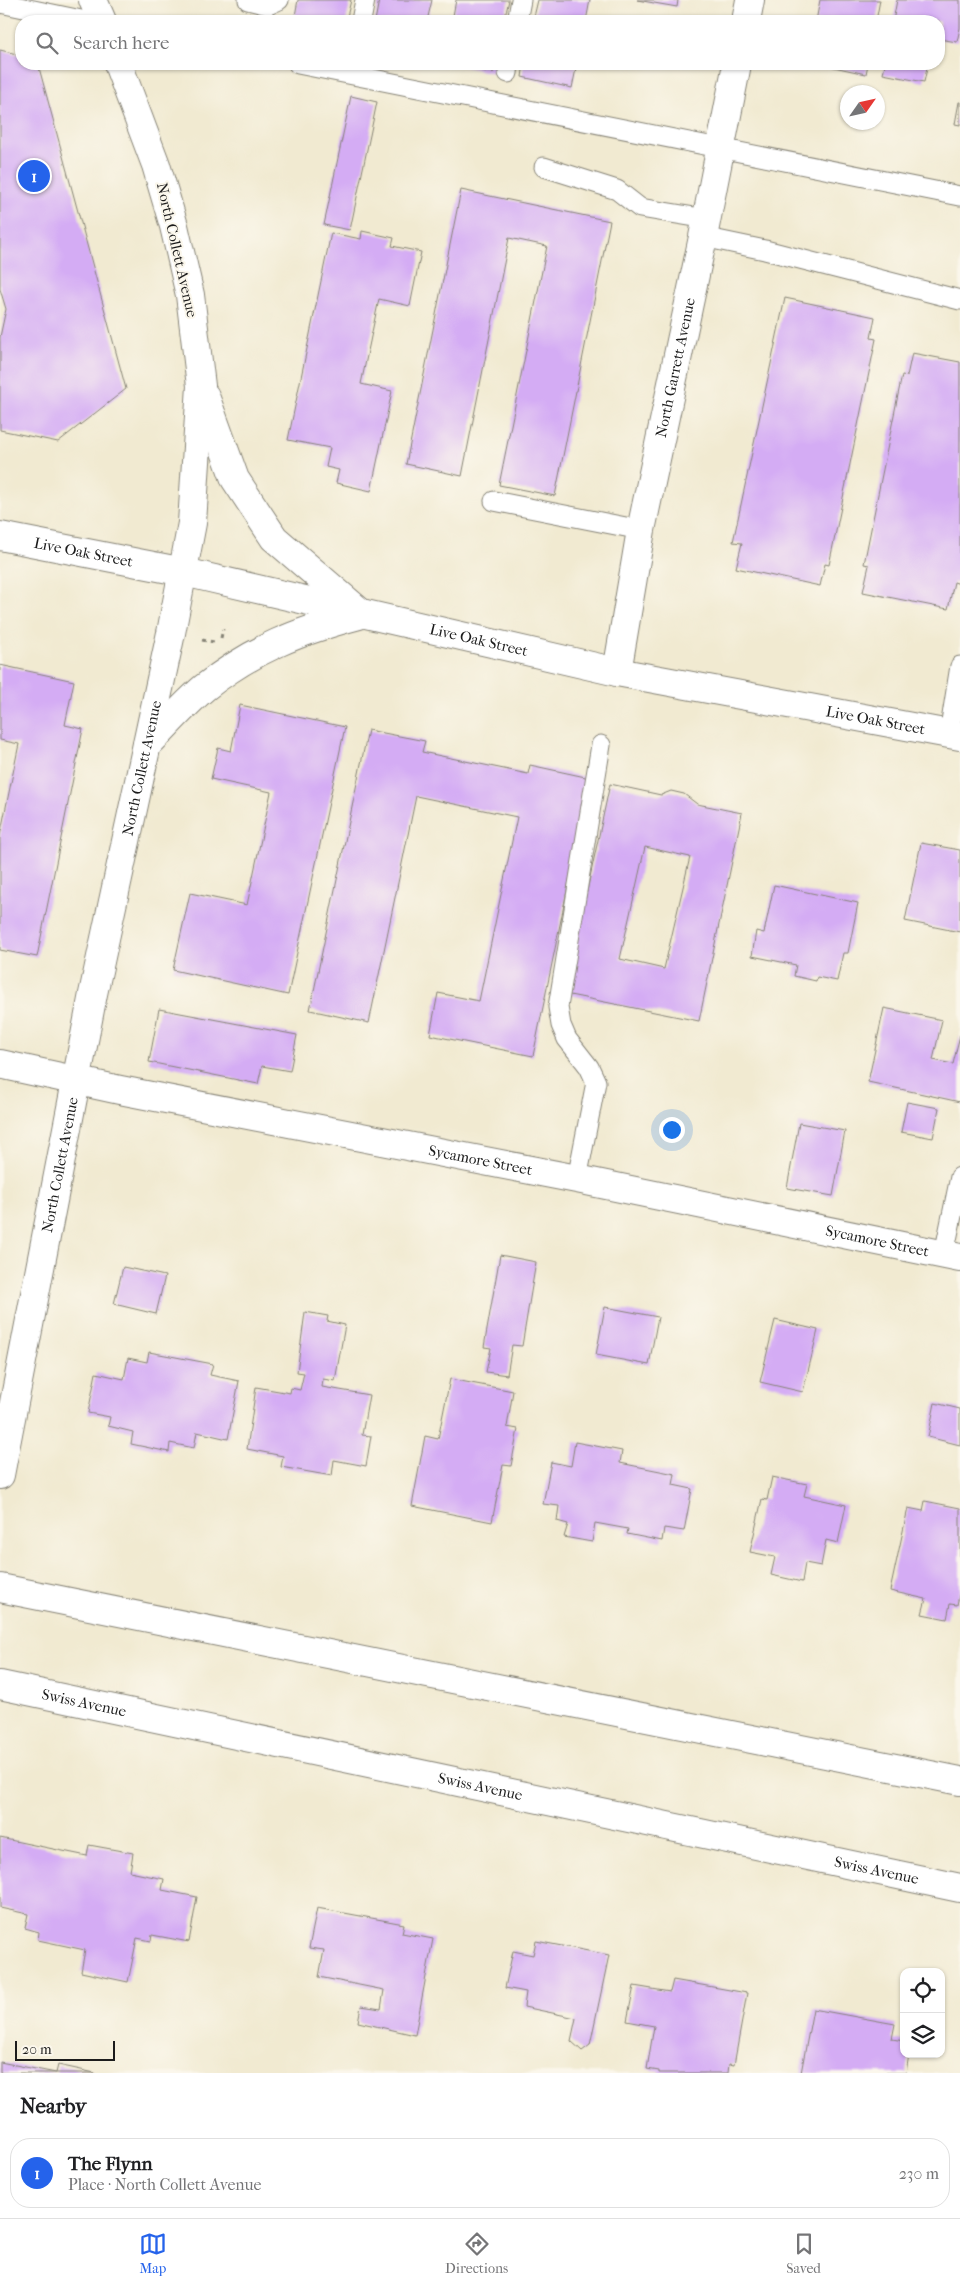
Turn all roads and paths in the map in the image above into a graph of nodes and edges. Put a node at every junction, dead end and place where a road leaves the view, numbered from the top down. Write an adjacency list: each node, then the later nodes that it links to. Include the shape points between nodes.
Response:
1 (94, 0): 9 (street)
2 (248, 0): 3 (lane, via 268,5)
3 (279, 0)
4 (365, 0): 10 (lane)
5 (521, 0): 11 (lane)
6 (750, 0): 12 (street)
7 (0, 3): 8 (lane)
8 (57, 15)
9 (100, 15)
10 (362, 15)
11 (518, 15)
12 (747, 15)
13 (120, 70): 21 (street, North Collett Avenue, via 156,165 174,226 190,295)
14 (328, 70): 16 (lane)
15 (736, 70): 16 (street, North Garrett Avenue)
16 (721, 148): 18 (lane); 19 (street, North Garrett Avenue)
17 (544, 167): 19 (lane, via 617,190 640,208)
18 (960, 196)
19 (705, 228): 20 (lane, via 765,250); 23 (street, North Garrett Avenue)
20 (960, 300)
21 (201, 386): 25 (street, North Collett Avenue, via 192,523); 26 (street, via 235,479 274,538)
22 (494, 501): 23 (lane)
23 (641, 530): 28 (street, North Garrett Avenue)
24 (0, 536): 25 (street, Live Oak Street)
25 (184, 572): 26 (street, Live Oak Street); 30 (street, North Collett Avenue)
26 (363, 614): 28 (street, Live Oak Street); 30 (street, via 310,628 244,660 203,689)
27 (960, 666): 29 (lane)
28 (617, 672): 29 (street, Live Oak Street)
29 (954, 735)
30 (147, 745): 33 (street, North Collett Avenue)
31 (602, 745): 35 (lane, via 558,1007 567,1039 589,1067 596,1082)
32 (0, 1064): 33 (street, Sycamore Street)
33 (77, 1081): 35 (street, Sycamore Street); 37 (street, North Collett Avenue)
34 (960, 1177): 36 (lane)
35 (577, 1179): 36 (street, Sycamore Street)
36 (952, 1256)
37 (0, 1474)
38 (0, 1588): 40 (street)
39 (0, 1686): 41 (street, Swiss Avenue)
40 (960, 1781)
41 (960, 1888)

